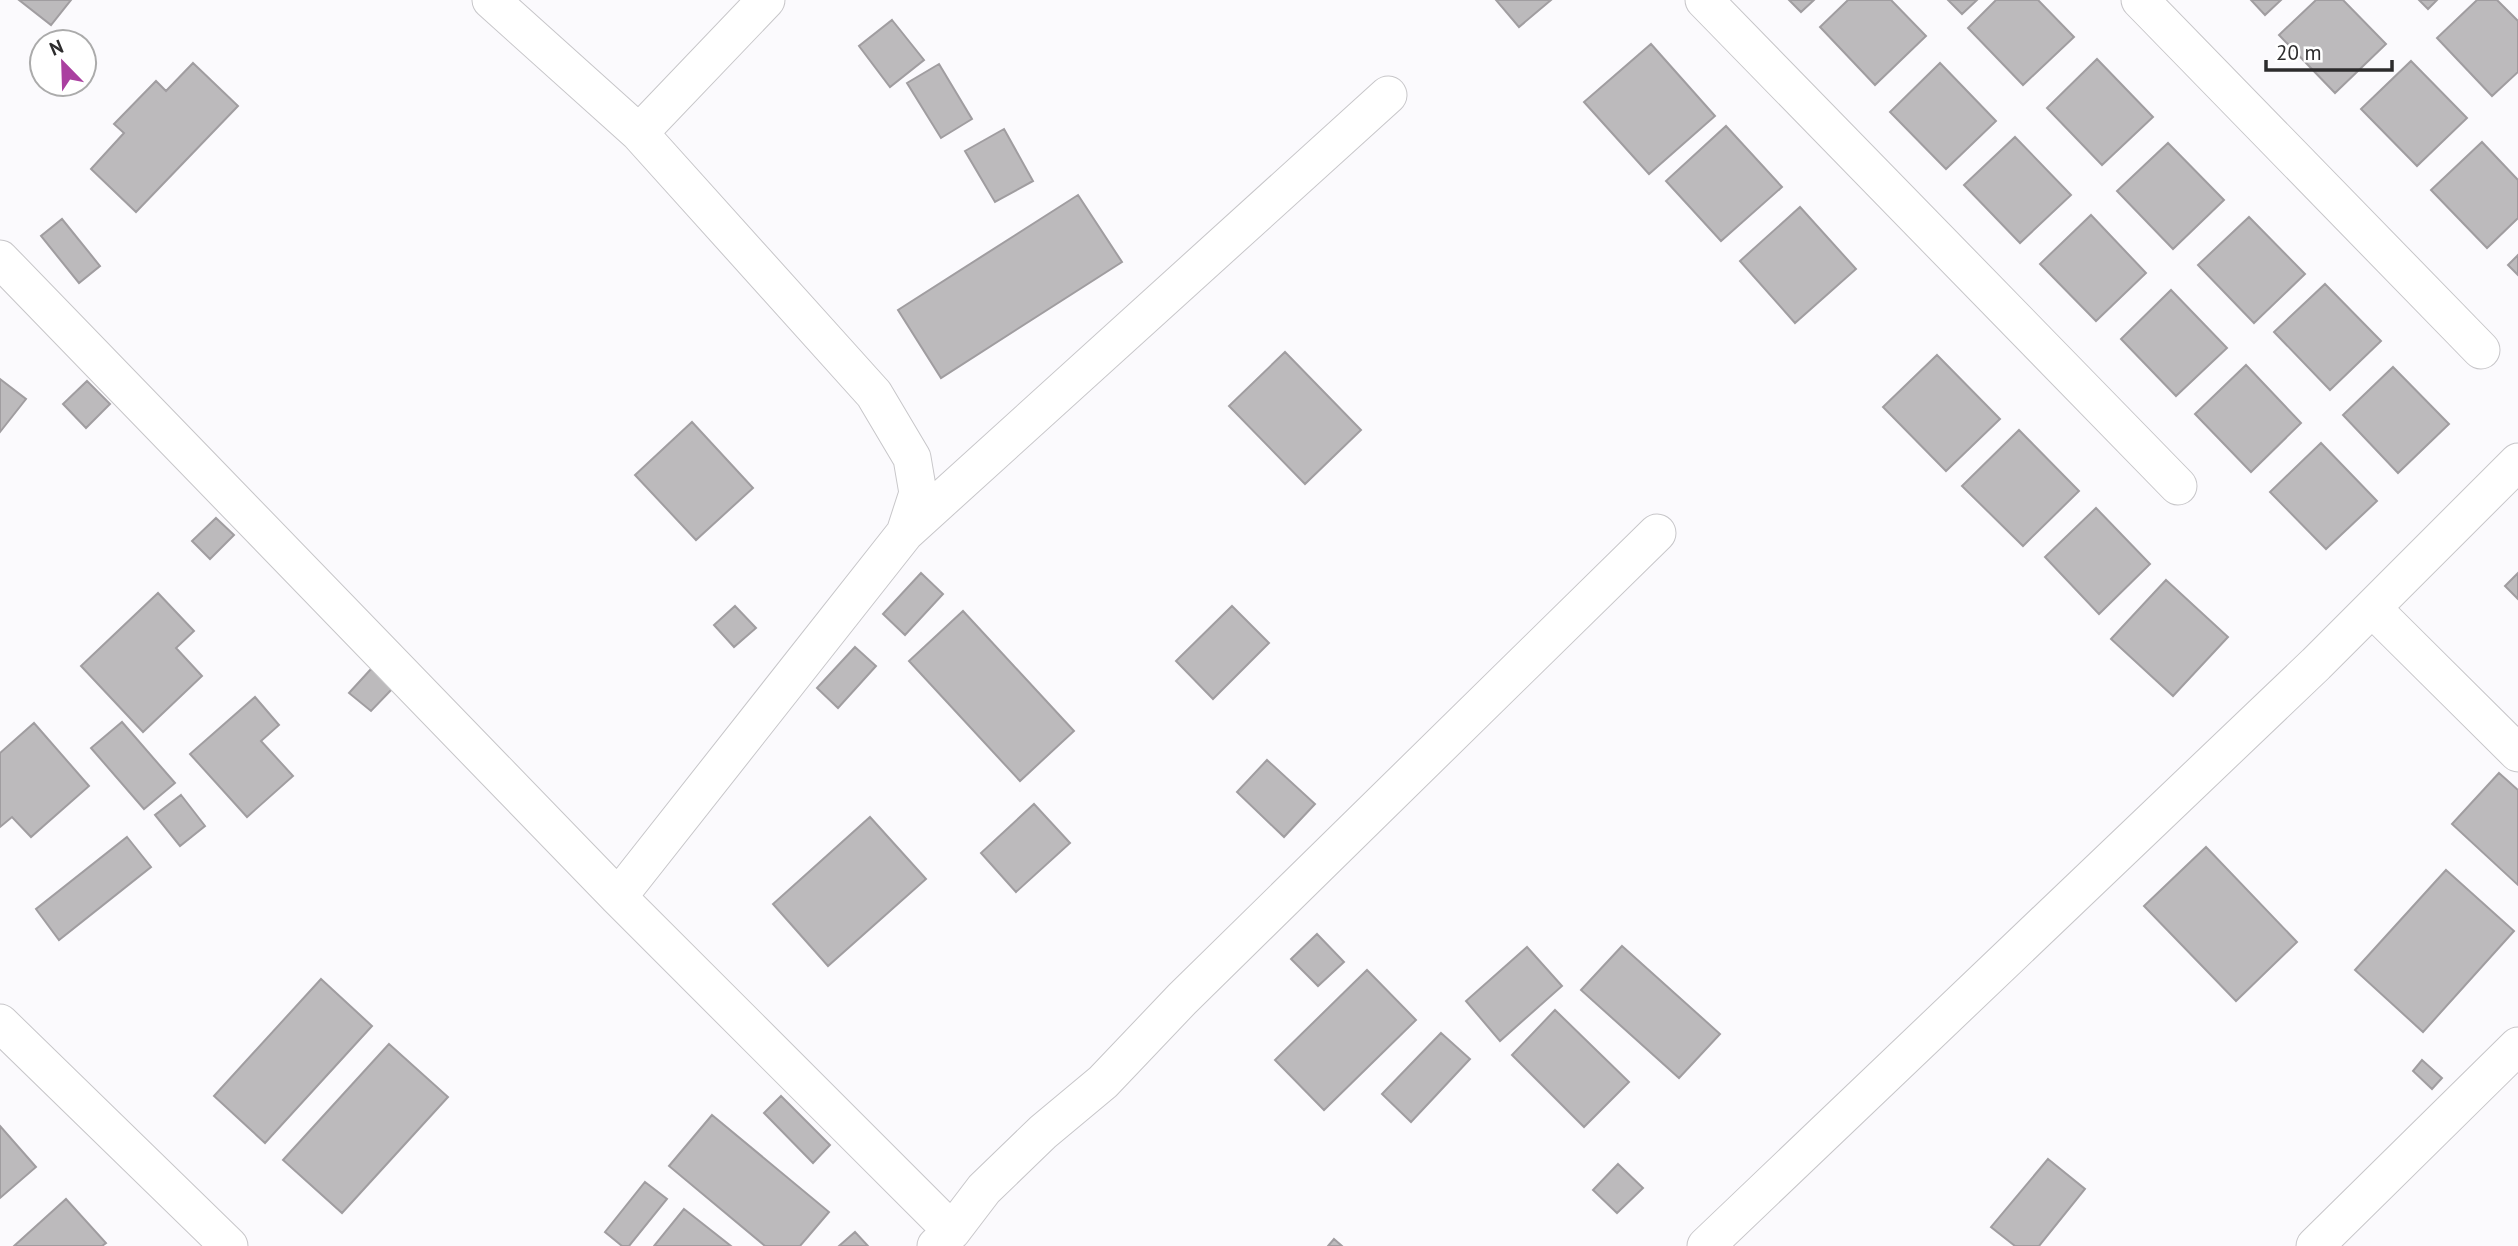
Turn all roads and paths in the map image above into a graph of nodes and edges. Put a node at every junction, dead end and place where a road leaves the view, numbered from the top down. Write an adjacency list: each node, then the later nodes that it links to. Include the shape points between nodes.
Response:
1 (491, 0): 6 (street)
2 (766, 0): 6 (street)
3 (1703, 0): 10 (street)
4 (2140, 0): 8 (street)
5 (1388, 95): 11 (street)
6 (639, 133): 11 (street, via 874,394 912,458 918,493)
7 (0, 259): 15 (street)
8 (2481, 350)
9 (2518, 462): 13 (street)
10 (2178, 486)
11 (905, 533): 15 (street)
12 (1657, 533): 18 (street, via 1102,1082 985,1189)
13 (2372, 608): 14 (street); 20 (street)
14 (2518, 752)
15 (618, 897): 18 (street)
16 (0, 1023): 19 (street)
17 (2518, 1046): 21 (street)
18 (944, 1238)
19 (229, 1246)
20 (1706, 1246)
21 (2315, 1246)

